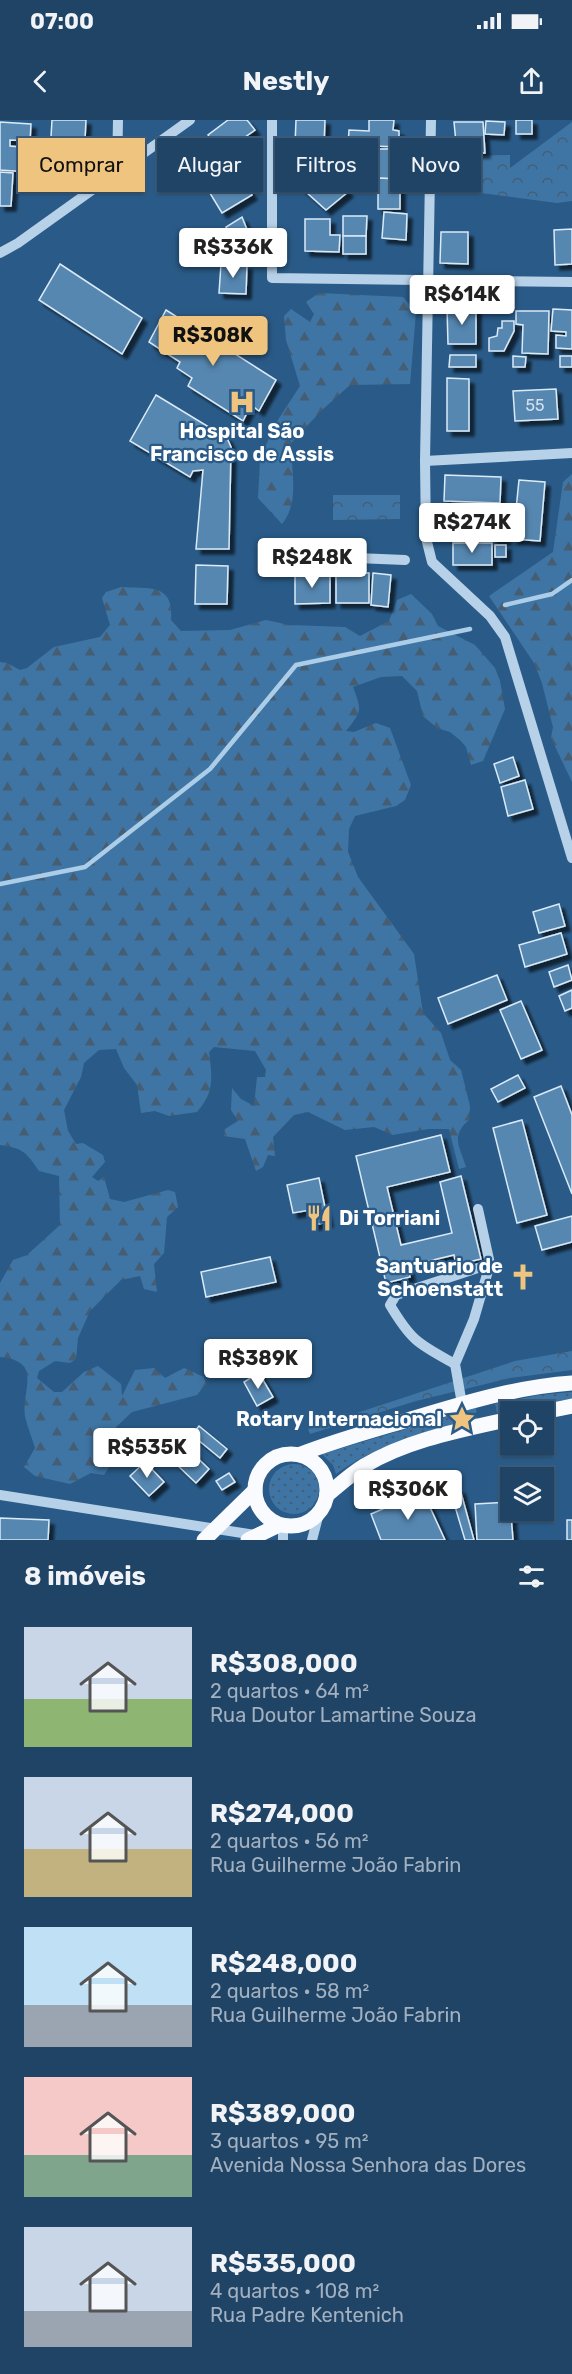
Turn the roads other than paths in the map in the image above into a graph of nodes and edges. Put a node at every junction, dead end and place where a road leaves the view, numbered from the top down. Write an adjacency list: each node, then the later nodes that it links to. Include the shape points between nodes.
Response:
1 (118, 120): 5 (street)
2 (190, 120): 6 (street)
3 (272, 120): 9 (street, via 272,278)
4 (431, 120): 9 (street)
5 (118, 138)
6 (145, 153)
7 (90, 192): 8 (street)
8 (0, 253)
9 (428, 280): 10 (street); 12 (street)
10 (572, 282)
11 (572, 453): 12 (street)
12 (425, 461): 15 (street, via 426,538 432,562 490,616 505,637)
13 (283, 555): 14 (street)
14 (405, 560)
15 (572, 858)
16 (478, 1209): 17 (street)
17 (490, 1264): 18 (street, via 474,1319); 18 (street, via 392,1299 390,1305 406,1332 418,1344)
18 (455, 1364): 20 (street)
19 (572, 1383): 20 (main road, via 491,1395)
20 (462, 1404): 24 (main road)
21 (572, 1406): 22 (main road)
22 (554, 1410)
23 (500, 1421): 26 (main road, via 439,1436 387,1455)
24 (301, 1454): 25 (main road, via 284,1454 269,1461 259,1474); 26 (main road, via 322,1469)
25 (255, 1490): 29 (main road, via 263,1513); 30 (main road)
26 (327, 1495): 28 (main road)
27 (0, 1496): 30 (street)
28 (319, 1513): 29 (main road, via 305,1523); 32 (street)
29 (282, 1530): 31 (main road)
30 (209, 1534): 31 (street)
31 (251, 1538)
32 (312, 1540)

